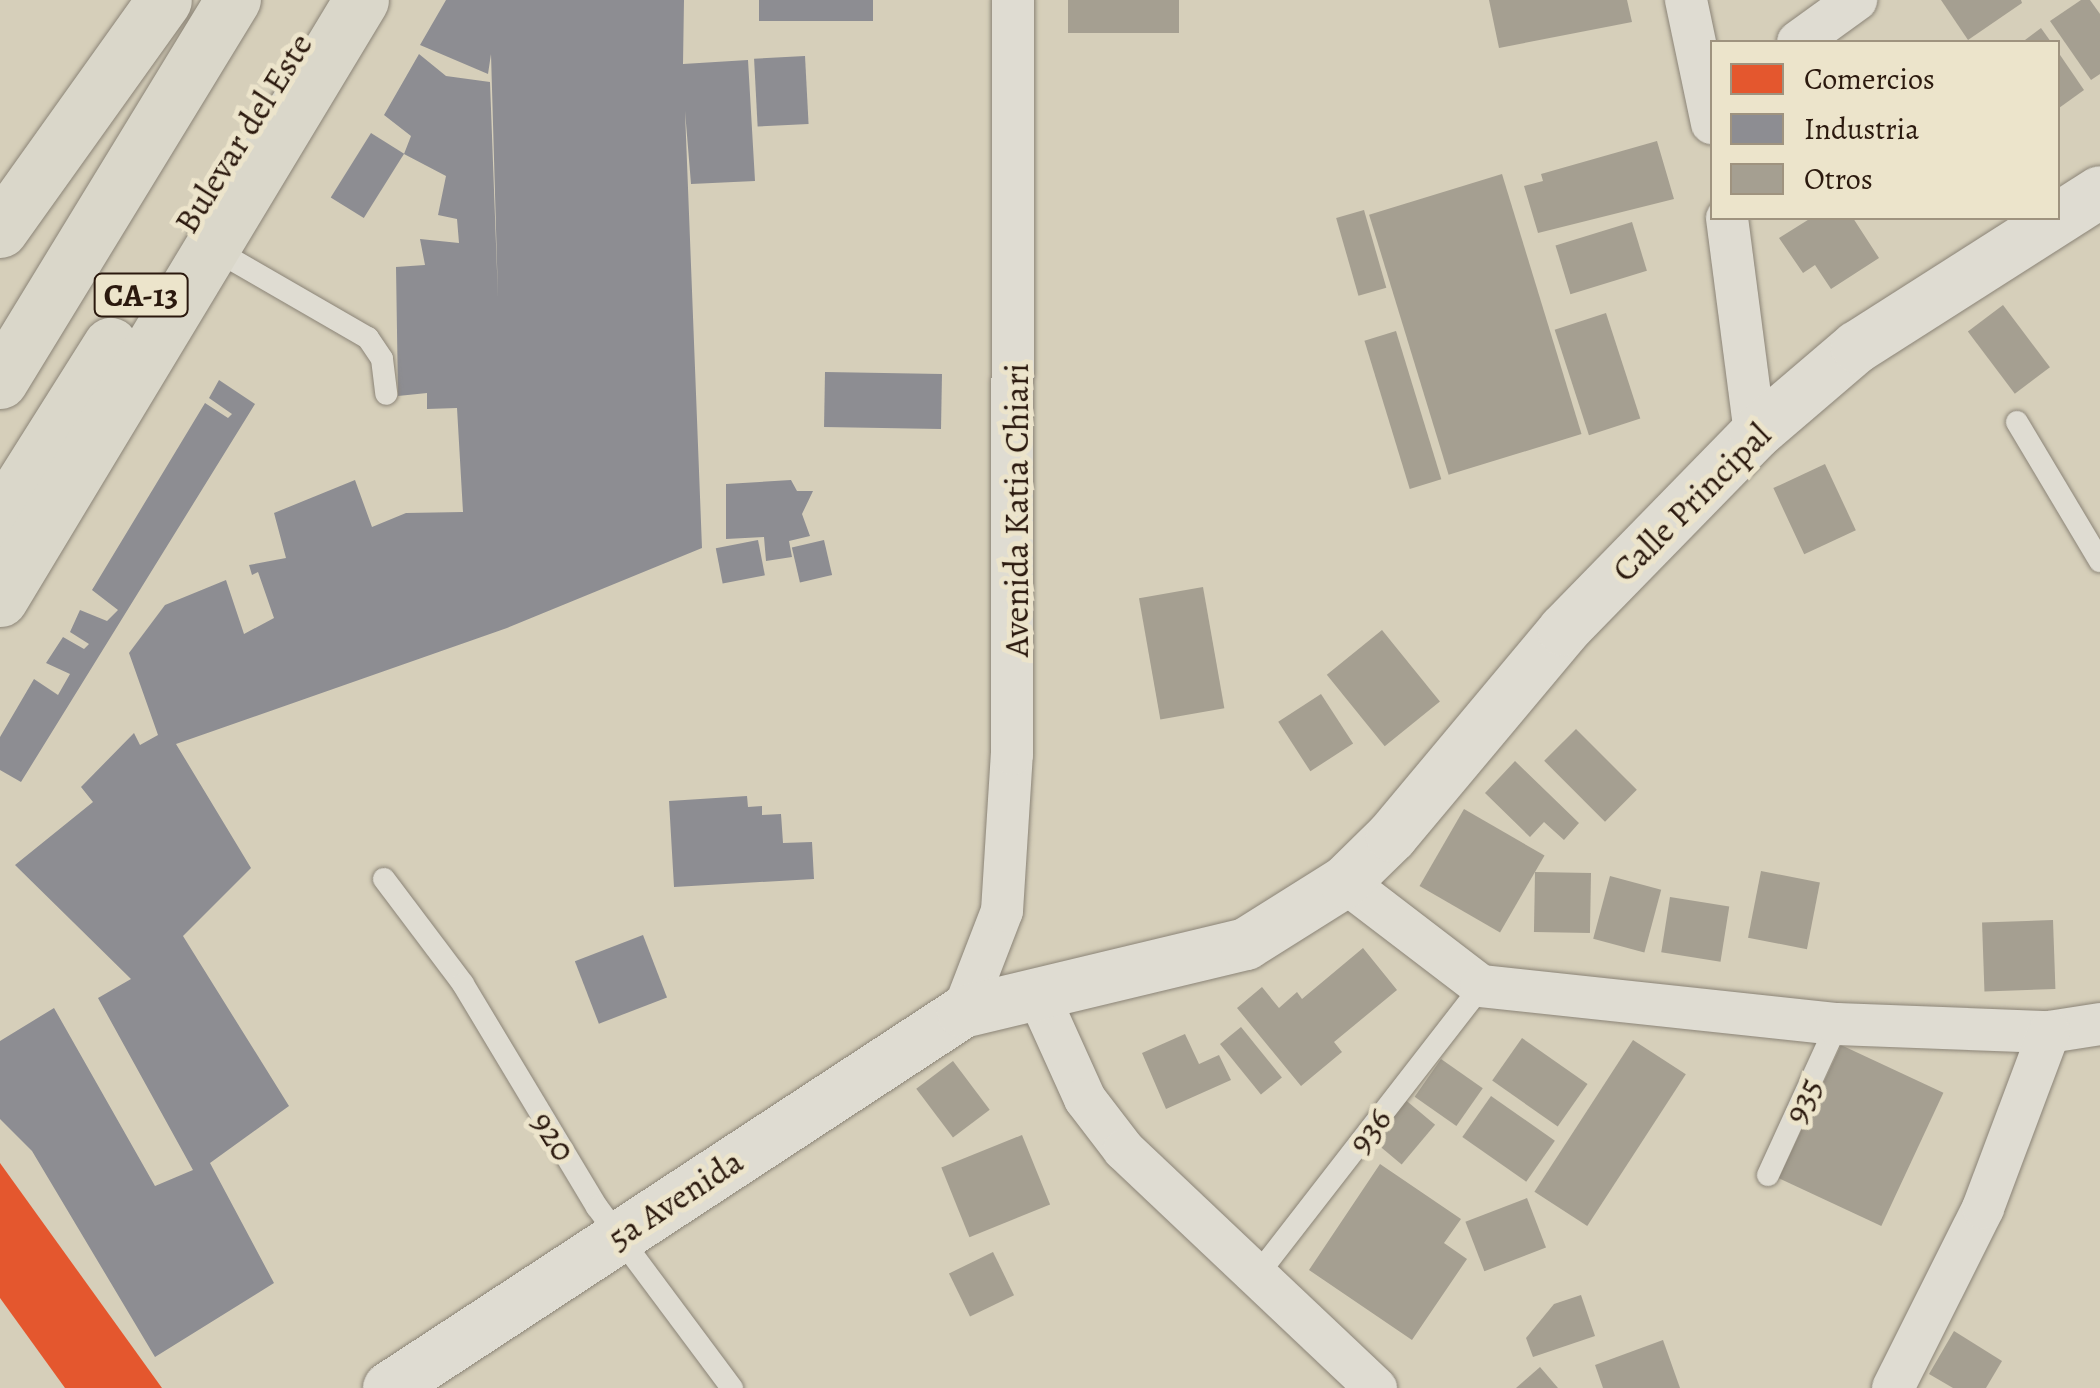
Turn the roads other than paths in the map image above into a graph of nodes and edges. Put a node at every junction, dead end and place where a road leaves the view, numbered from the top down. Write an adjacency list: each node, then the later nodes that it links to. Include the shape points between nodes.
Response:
1 (164, 0): 14 (highway)
2 (326, 0): 20 (highway, Bulevar del Este / CA-13)
3 (361, 0): 15 (highway)
4 (1013, 0): 27 (street, Avenida Katia Chiari, via 1012,754 1002,911)
5 (1686, 0): 9 (street)
6 (1856, 0): 8 (street)
7 (224, 15): 16 (highway, CA-13)
8 (1801, 40)
9 (1710, 103)
10 (2100, 192): 11 (street, Calle Principal)
11 (2060, 218)
12 (1727, 220): 19 (street)
13 (2056, 220): 19 (street, Calle Principal, via 1857,347)
14 (0, 230)
15 (212, 248): 17 (lane, via 368,338 382,359); 22 (highway)
16 (0, 381)
17 (386, 394)
18 (2017, 422): 21 (lane)
19 (1755, 434): 24 (street, Calle Principal, via 1564,630 1392,836)
20 (0, 520)
21 (2100, 561)
22 (0, 599)
23 (384, 879): 32 (lane, 920, via 418,915)
24 (1345, 882): 25 (street); 26 (street, Calle Principal, via 1246,944)
25 (1481, 986): 28 (street); 33 (lane, 936)
26 (1039, 997): 27 (street, Calle Principal); 33 (street, via 1085,1099 1124,1150)
27 (963, 1012): 32 (street, 5a Avenida)
28 (1837, 1024): 30 (street); 31 (lane, 935)
29 (2100, 1024): 30 (street)
30 (2049, 1032): 37 (street, via 1983,1208)
31 (1768, 1175)
32 (620, 1235): 35 (street, 5a Avenida); 36 (lane, 920)
33 (1258, 1274): 34 (street)
34 (1365, 1383)
35 (389, 1388)
36 (732, 1388)
37 (1892, 1388)

